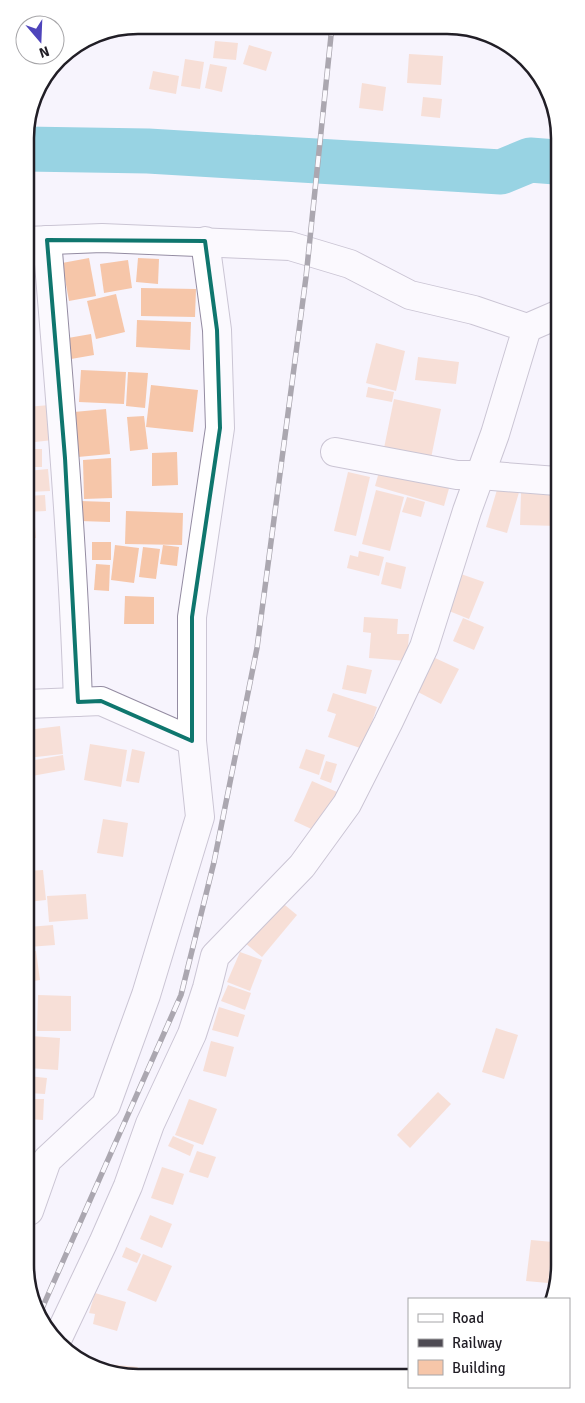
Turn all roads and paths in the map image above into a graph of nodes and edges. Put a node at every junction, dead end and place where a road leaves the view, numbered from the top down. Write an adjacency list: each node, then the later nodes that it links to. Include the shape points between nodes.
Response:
1 (36, 241): 2 (street, via 102,238); 8 (street, via 65,458)
2 (205, 241): 4 (street, via 290,246 350,264 410,295 474,310); 10 (street, via 216,330 220,428 192,617)
3 (551, 318): 4 (street)
4 (527, 328): 6 (street)
5 (335, 452): 6 (street, via 457,476)
6 (480, 475): 7 (street); 12 (street, via 424,648 347,804 302,866 215,956 192,1034 150,1124 104,1243)
7 (551, 481)
8 (78, 702): 9 (street); 10 (street, via 101,701)
9 (34, 704)
10 (192, 740): 11 (street, via 200,817 146,995 106,1105 47,1160)
11 (34, 1196)
12 (60, 1335)

